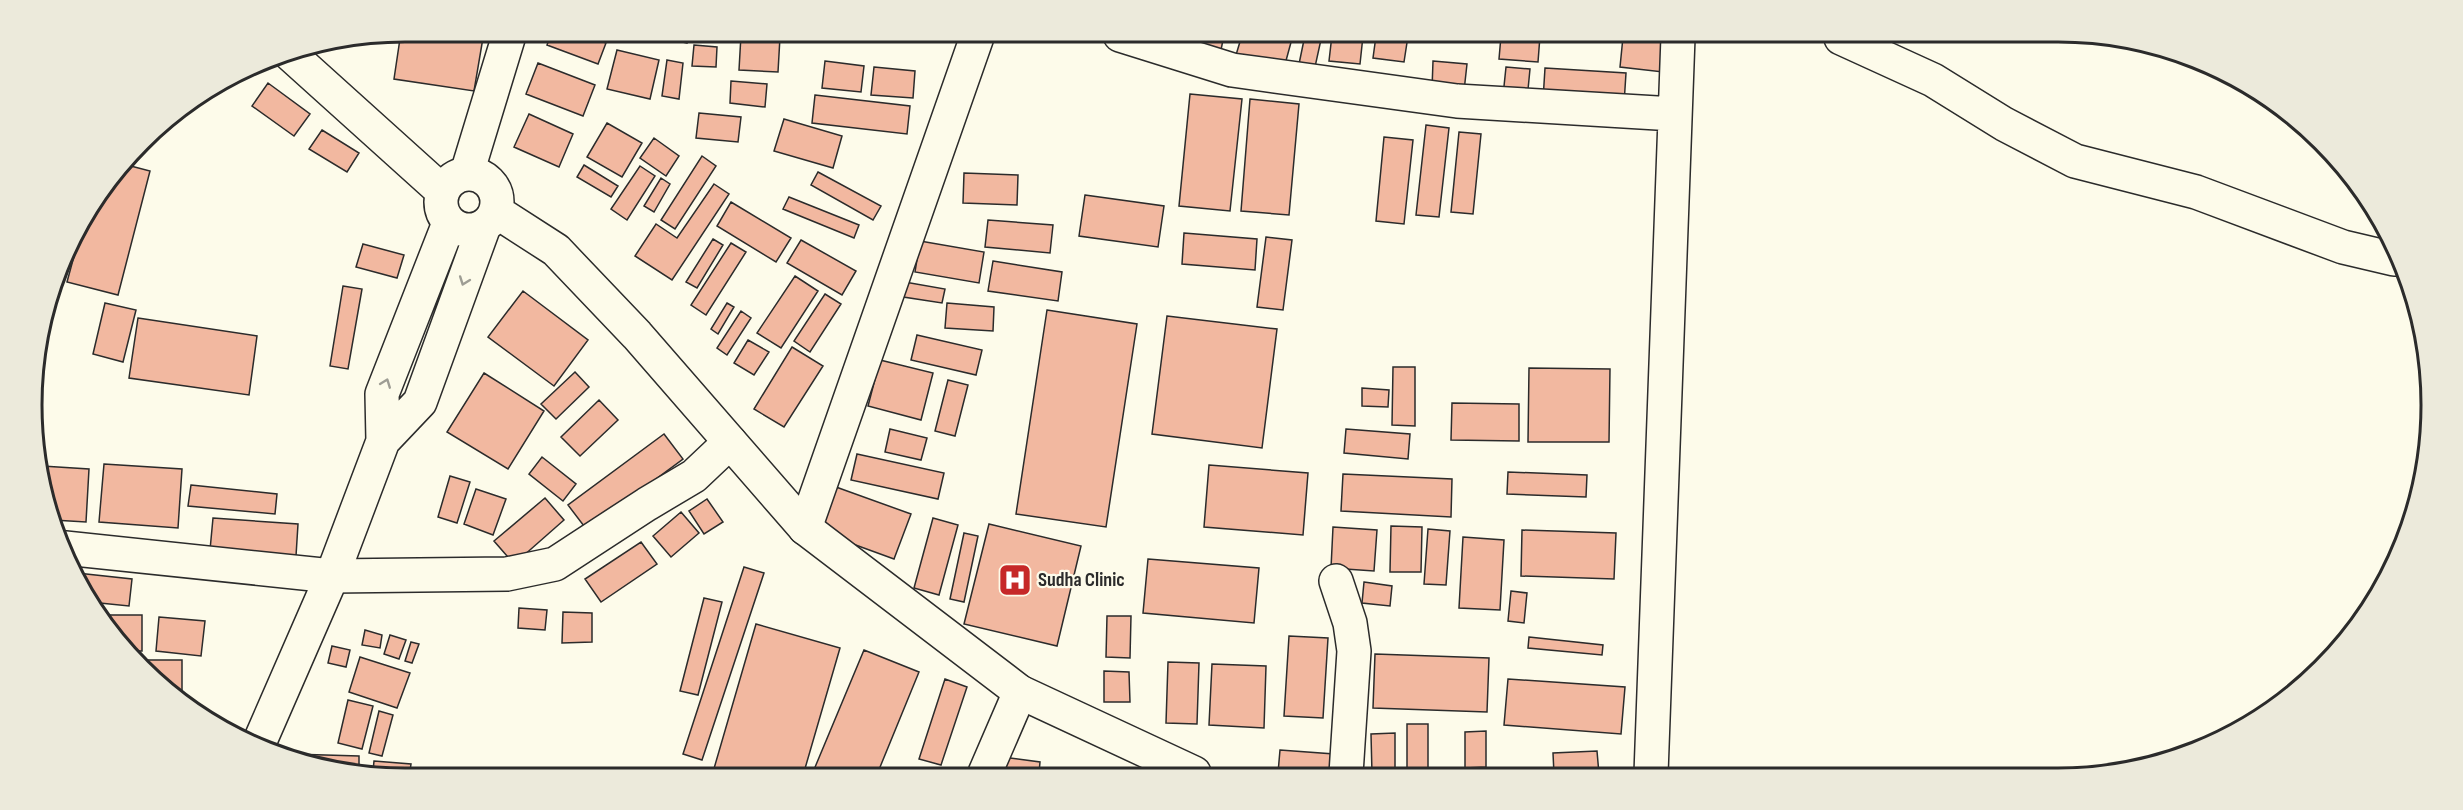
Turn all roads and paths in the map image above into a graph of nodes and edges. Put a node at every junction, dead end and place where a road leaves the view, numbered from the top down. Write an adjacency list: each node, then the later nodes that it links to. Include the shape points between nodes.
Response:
1 (506, 42): 8 (street)
2 (975, 42): 14 (street)
3 (1145, 42): 7 (street, via 1232,70 1457,101)
4 (1678, 42): 7 (street)
5 (1850, 42): 11 (street, via 1933,80 2004,124 2075,161 2196,192 2343,247)
6 (296, 59): 8 (street)
7 (1674, 114): 23 (street)
8 (454, 182): 9 (street, via 481,176 492,184 498,197); 10 (street, via 440,208)
9 (491, 219): 10 (street, via 466,231); 12 (street, one-way to 12, via 420,402); 13 (street, via 556,250)
10 (449, 224): 12 (street, one-way to 10, via 382,394)
11 (2390, 258)
12 (383, 441): 16 (street)
13 (730, 442): 14 (street); 16 (street, via 694,476 555,564 507,574)
14 (805, 528): 18 (street)
15 (72, 549): 16 (street)
16 (332, 576): 19 (street)
17 (1336, 581): 22 (street, via 1350,623 1354,651)
18 (1020, 692): 20 (street); 21 (street)
19 (261, 738)
20 (987, 768)
21 (1183, 768)
22 (1346, 768)
23 (1651, 768)

